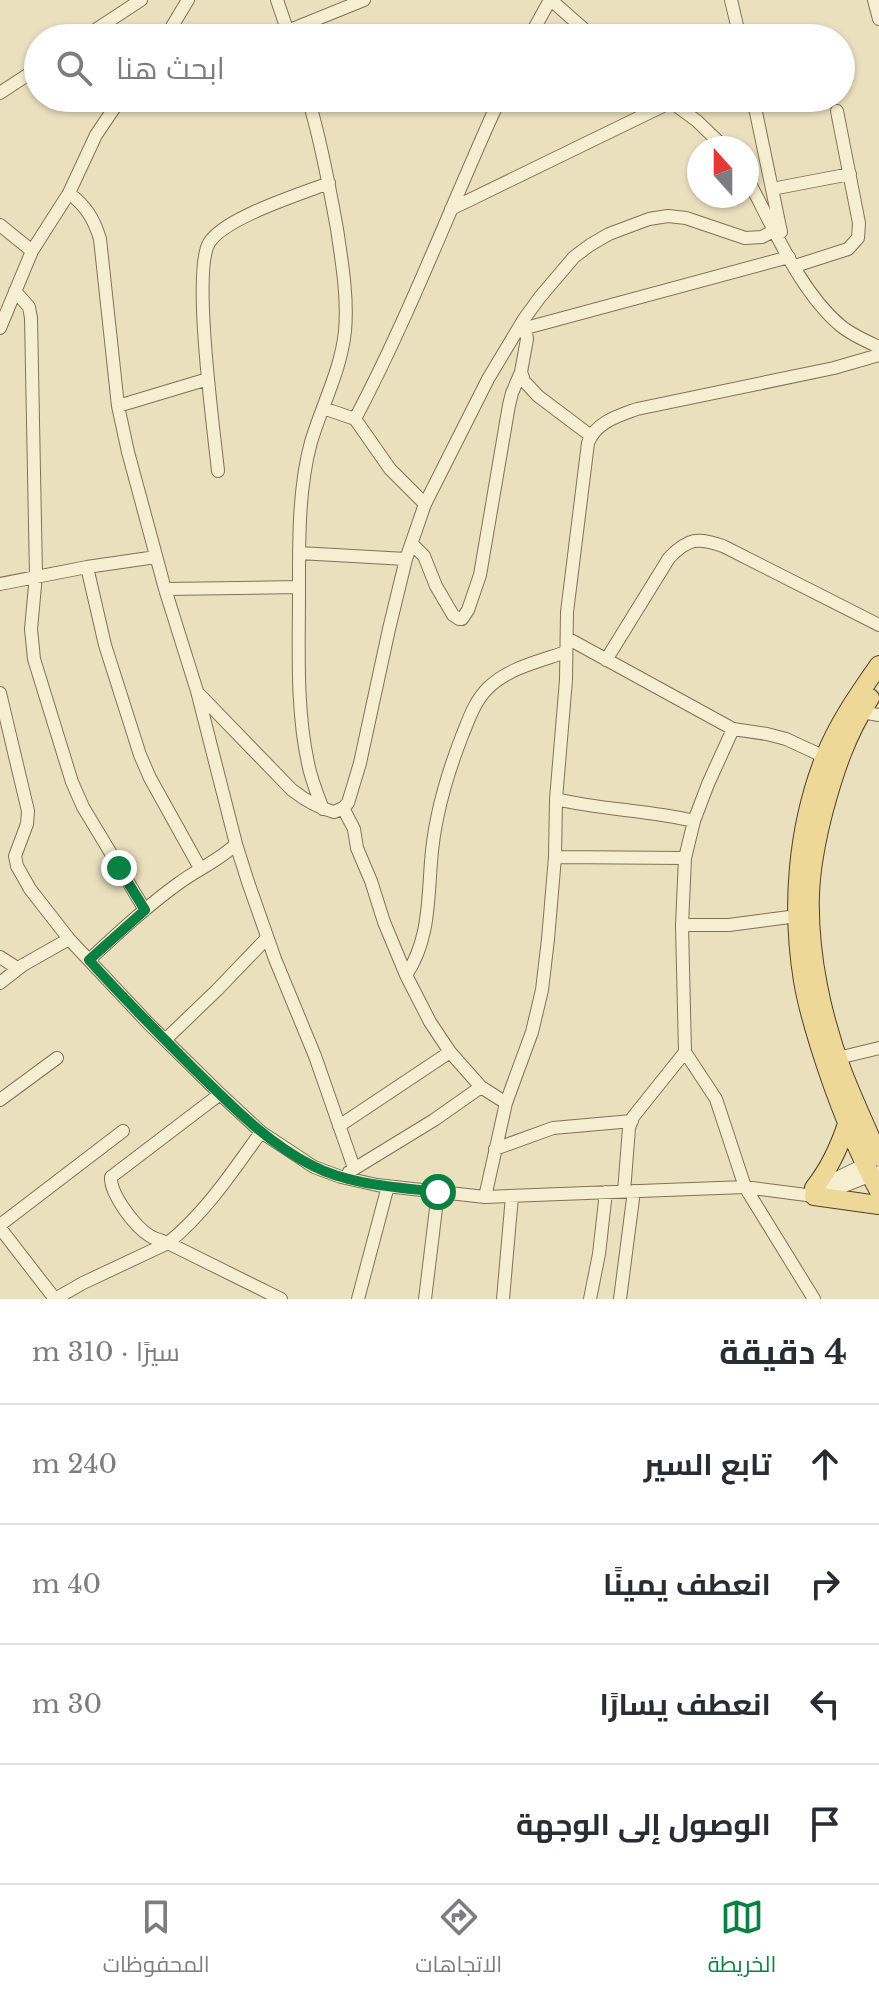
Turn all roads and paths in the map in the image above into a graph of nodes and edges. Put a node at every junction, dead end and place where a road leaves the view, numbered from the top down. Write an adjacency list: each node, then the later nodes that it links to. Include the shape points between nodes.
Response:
1 (141, 0): 9 (street)
2 (188, 0): 10 (street)
3 (277, 0): 11 (street)
4 (364, 0): 12 (street)
5 (551, 0): 13 (street); 14 (street)
6 (731, 0): 15 (street)
7 (874, 0): 8 (street)
8 (879, 19)
9 (104, 24)
10 (173, 24)
11 (285, 24)
12 (311, 24)
13 (537, 24)
14 (578, 24)
15 (737, 24)
16 (24, 77): 17 (street)
17 (0, 93)
18 (112, 112): 29 (street)
19 (311, 112): 27 (street)
20 (494, 112): 31 (street)
21 (644, 112): 31 (street)
22 (685, 112): 25 (street)
23 (756, 112): 28 (street)
24 (837, 112): 26 (street)
25 (713, 136)
26 (850, 174): 28 (street); 35 (street, via 858,238 848,249)
27 (329, 183): 42 (street, via 235,222 209,243 203,276); 44 (street, via 346,308 341,350)
28 (772, 189): 35 (street)
29 (69, 193): 34 (street); 43 (street, via 95,221 100,239)
30 (759, 200): 33 (street)
31 (451, 209): 45 (street)
32 (0, 225): 34 (street)
33 (775, 230): 35 (street); 37 (street, via 745,238 668,216 631,225 574,257)
34 (32, 251): 36 (street)
35 (789, 256): 37 (street); 39 (street, via 841,326)
36 (15, 291): 38 (street); 54 (street, via 31,318)
37 (525, 323): 41 (street); 48 (street, via 488,379)
38 (0, 328)
39 (879, 347)
40 (879, 355): 46 (street, via 637,409 598,427)
41 (521, 372): 46 (street, via 530,389); 49 (street, via 509,405 480,575 462,619 453,615 424,556)
42 (208, 379): 43 (street); 47 (street)
43 (118, 406): 51 (street)
44 (323, 408): 45 (street); 50 (street, via 305,471)
45 (355, 419): 48 (street, via 390,469)
46 (591, 436): 59 (street)
47 (218, 471)
48 (425, 504): 49 (street)
49 (412, 544): 52 (street)
50 (299, 553): 52 (street); 56 (street)
51 (156, 557): 53 (street); 57 (street)
52 (406, 559): 70 (street, via 360,763)
53 (87, 567): 54 (street); 76 (street, via 140,755)
54 (36, 575): 55 (street); 77 (street, via 32,645 61,749 83,807)
55 (0, 584)
56 (299, 587): 57 (street); 71 (street, via 304,743)
57 (165, 589): 64 (street)
58 (879, 625): 61 (street, via 723,546 699,540 679,547 669,558)
59 (567, 638): 60 (street); 61 (street)
60 (566, 652): 69 (street); 85 (street, via 504,675 471,712 436,819 425,925)
61 (606, 660): 67 (street)
62 (879, 665): 68 (main road, via 846,713)
63 (879, 684): 66 (main road)
64 (197, 691): 71 (street, via 278,777); 73 (street)
65 (0, 693): 81 (street, via 28,811 17,866)
66 (870, 714): 92 (main road, via 835,766 812,865 811,924 819,988)
67 (733, 729): 68 (street, via 776,736); 72 (street)
68 (825, 757): 78 (main road, via 799,862)
69 (556, 799): 72 (street); 74 (street)
70 (343, 808): 71 (street); 85 (street)
71 (323, 809)
72 (694, 821): 75 (street)
73 (236, 844): 76 (street); 80 (street)
74 (555, 857): 75 (street); 96 (street, via 542,990)
75 (685, 858): 79 (street)
76 (200, 868): 77 (street)
77 (145, 910): 83 (street)
78 (797, 916): 79 (street); 98 (main road, via 803,981)
79 (682, 925): 90 (street)
80 (267, 938): 87 (street); 99 (street)
81 (69, 939): 83 (street); 84 (street)
82 (0, 957): 84 (street)
83 (89, 960): 87 (street)
84 (17, 968): 86 (street)
85 (406, 975): 89 (street)
86 (0, 983)
87 (165, 1040): 94 (street)
88 (879, 1048): 92 (street)
89 (450, 1052): 93 (street); 99 (street)
90 (685, 1052): 97 (street); 107 (street, via 716,1099)
91 (57, 1058): 95 (street)
92 (838, 1058): 104 (main road)
93 (481, 1087): 96 (street); 103 (street)
94 (220, 1094): 101 (street); 116 (street, via 111,1177 137,1224)
95 (0, 1100)
96 (506, 1103): 102 (street)
97 (632, 1121): 102 (street, via 553,1128); 110 (street)
98 (847, 1124): 104 (main road); 111 (main road, via 832,1162)
99 (339, 1126): 103 (street)
100 (123, 1131): 115 (street)
101 (261, 1132): 105 (street, via 314,1167); 116 (street, via 201,1212)
102 (495, 1149): 113 (street)
103 (354, 1168): 105 (street)
104 (875, 1170): 111 (street)
105 (341, 1177): 106 (street)
106 (388, 1186): 108 (street); 119 (street)
107 (745, 1187): 110 (street); 111 (street); 124 (street)
108 (438, 1192): 113 (street); 120 (street)
109 (606, 1192): 110 (street); 112 (street); 122 (street)
110 (629, 1192): 123 (street)
111 (811, 1193): 114 (main road)
112 (512, 1196): 113 (street); 121 (street)
113 (485, 1197)
114 (879, 1205)
115 (0, 1227): 117 (street)
116 (168, 1243): 117 (street); 118 (street)
117 (55, 1299)
118 (281, 1299)
119 (358, 1299)
120 (425, 1299)
121 (503, 1299)
122 (590, 1299)
123 (620, 1299)
124 (814, 1299)

